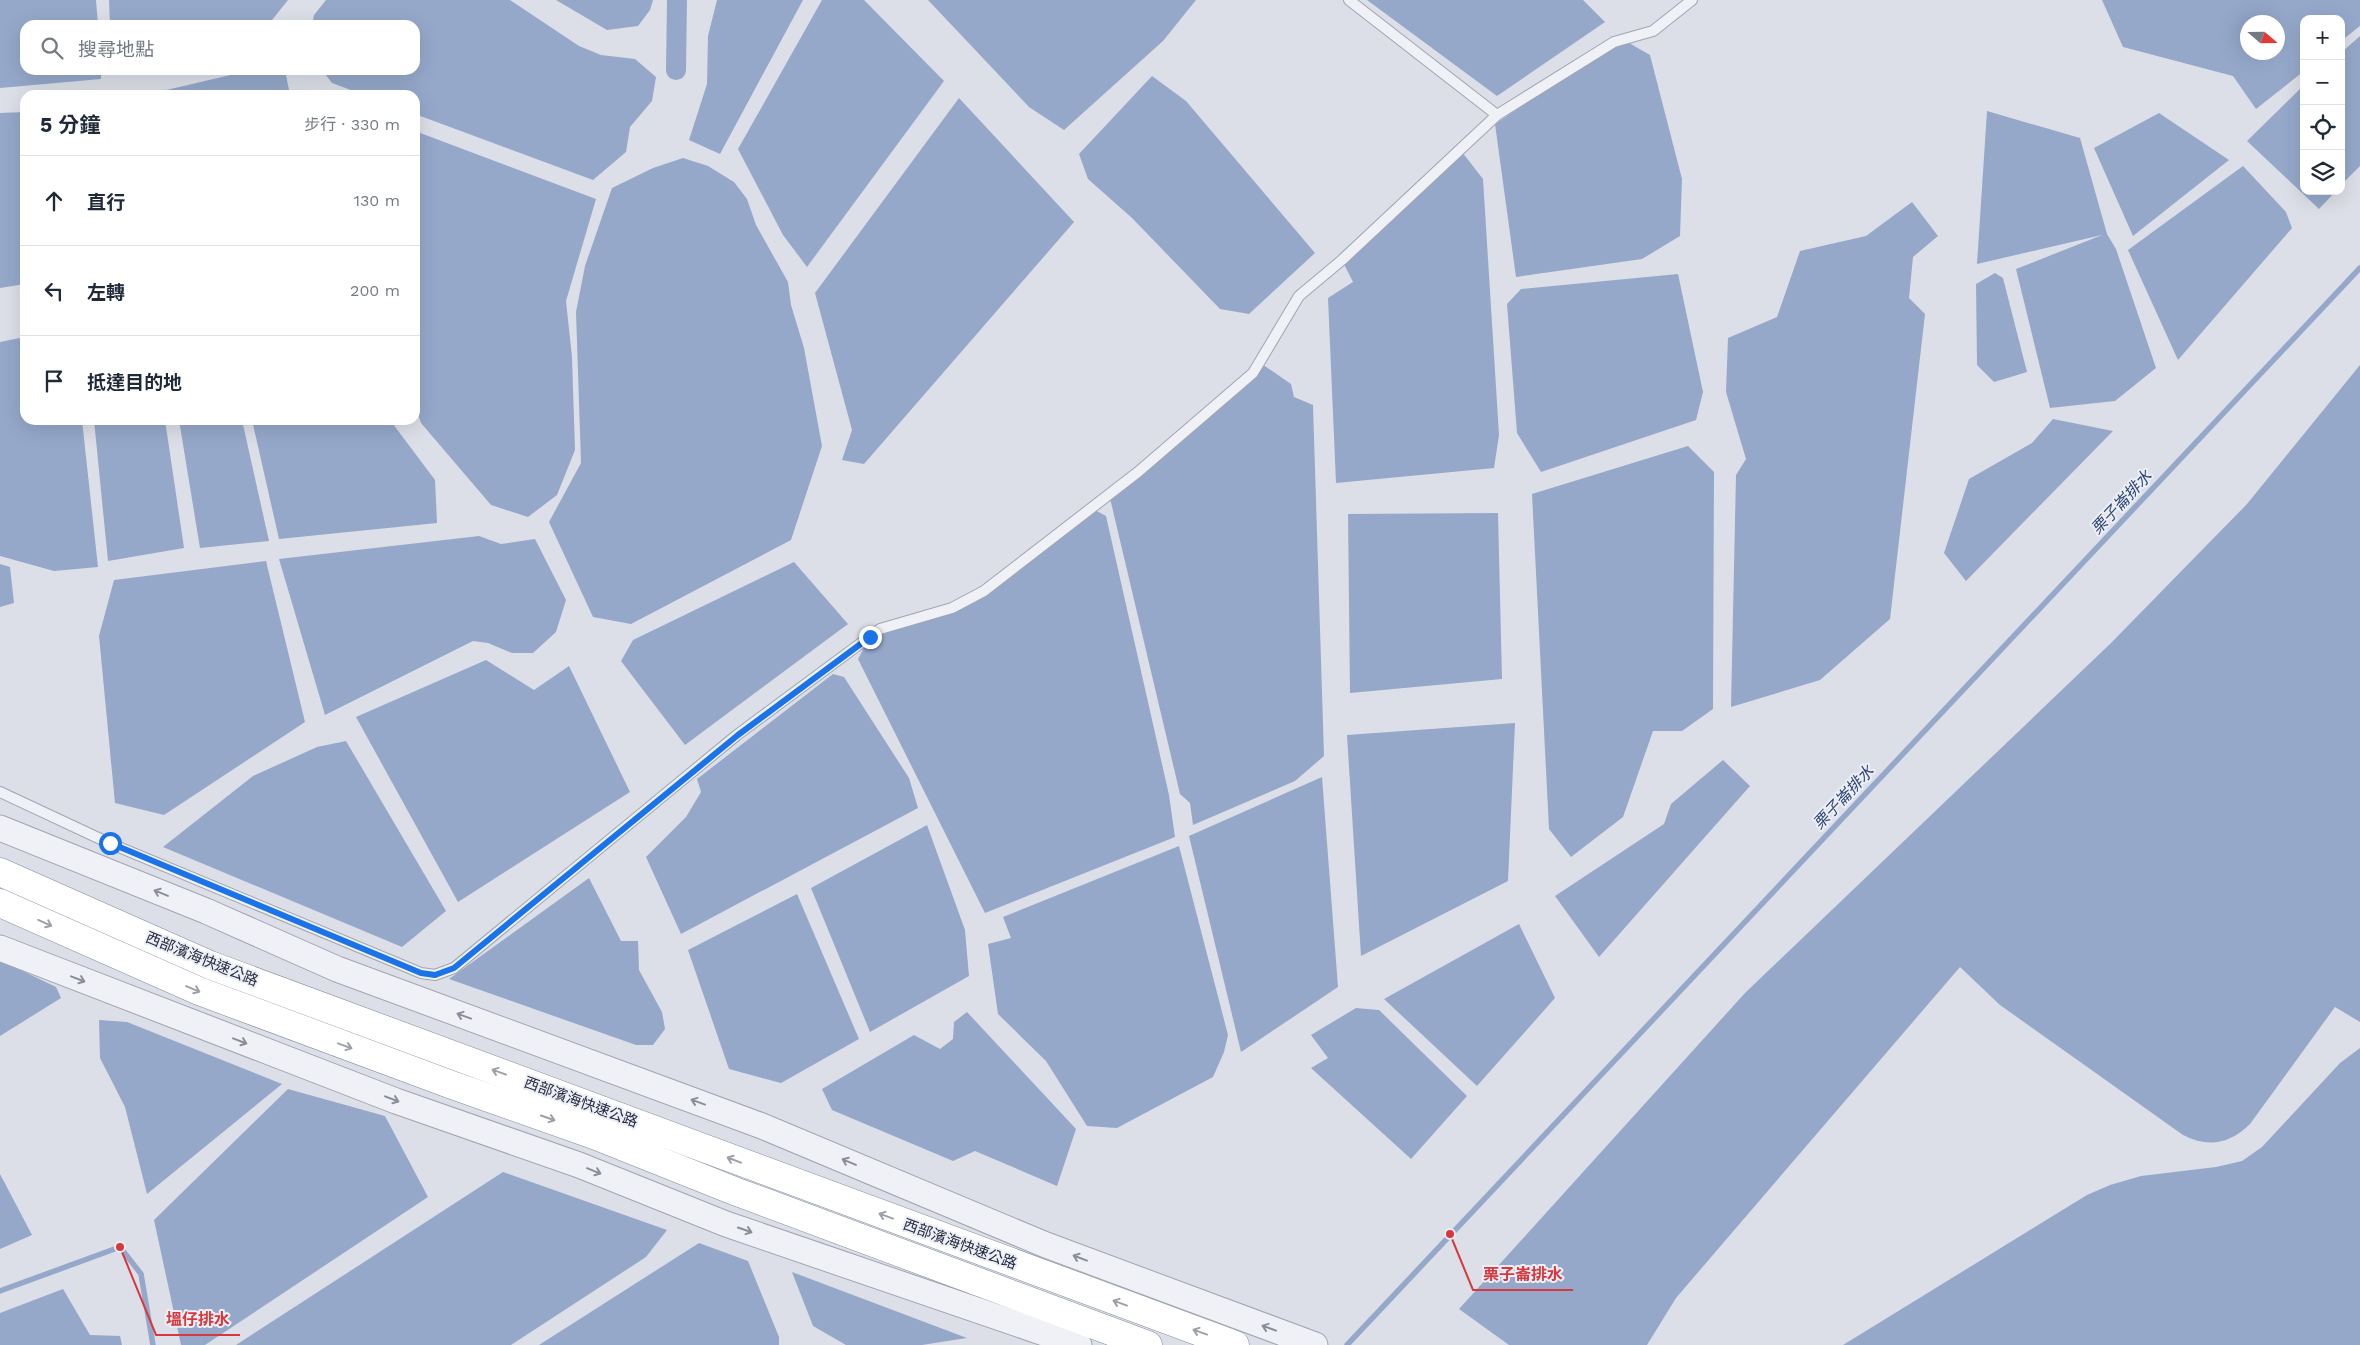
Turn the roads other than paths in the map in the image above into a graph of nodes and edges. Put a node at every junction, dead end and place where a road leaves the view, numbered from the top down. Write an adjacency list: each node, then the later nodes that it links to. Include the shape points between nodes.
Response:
1 (1349, 0): 3 (lane)
2 (1692, 0): 3 (lane, via 1653,32 1614,42)
3 (1497, 115): 4 (lane, via 1342,260 1298,296 1253,373 1138,472 984,591 952,608 880,629 738,735 454,968 435,975 421,973 110,843)
4 (0, 792)
5 (0, 828): 12 (street, one-way to 5, via 1046,1244 762,1126 337,968)
6 (0, 872): 11 (highway, 西部濱海快速公路, one-way to 6, via 210,965)
7 (0, 903): 9 (highway, 西部濱海快速公路, one-way to 9, via 199,991 594,1134 737,1192)
8 (0, 948): 10 (street, one-way to 10, via 396,1101 579,1165 726,1224)
9 (1143, 1343)
10 (1079, 1345)
11 (1235, 1345)
12 (1314, 1345)

